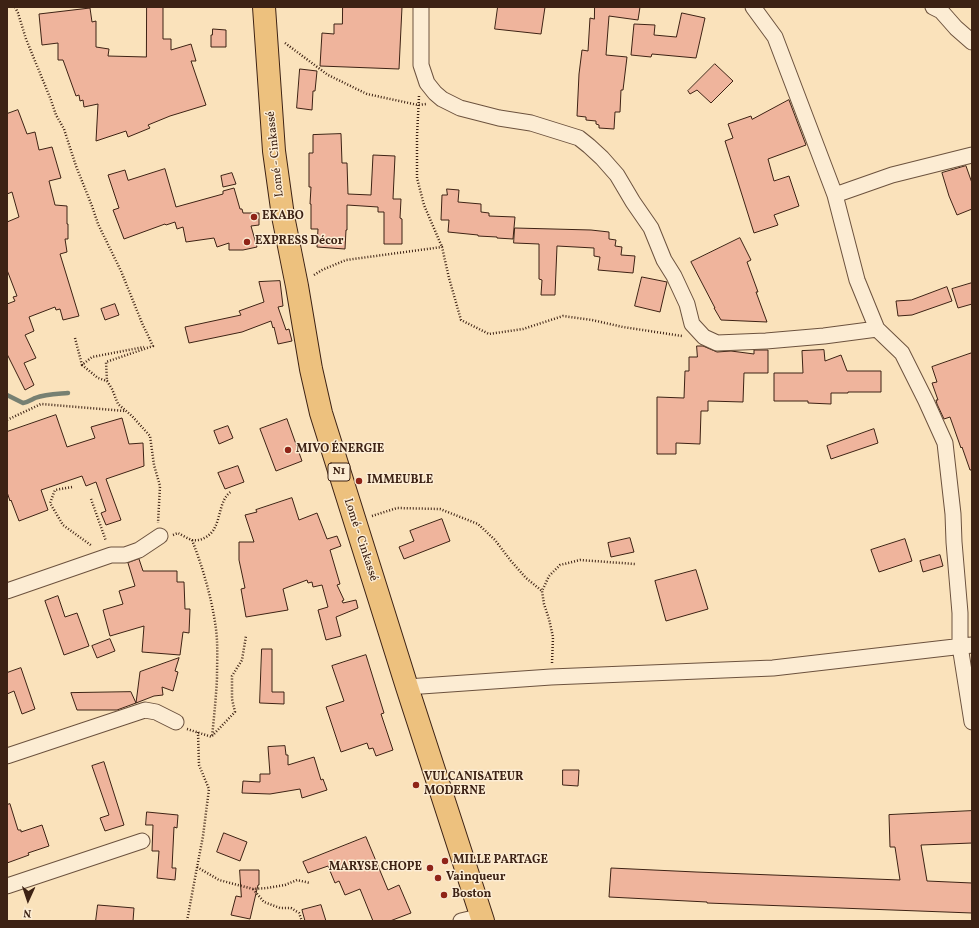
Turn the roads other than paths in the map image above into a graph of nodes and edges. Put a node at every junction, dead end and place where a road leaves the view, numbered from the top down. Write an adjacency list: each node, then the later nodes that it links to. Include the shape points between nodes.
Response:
1 (264, 7): 12 (highway, Lomé - Cinkassé / N1, via 274,151 283,216 311,369 321,413)
2 (421, 7): 8 (street, via 421,66 427,83 442,99 460,108 531,123 579,138 589,146 617,175 651,228 687,304 692,324 704,337 717,343 766,341)
3 (753, 7): 7 (street, via 775,37)
4 (933, 7): 5 (street)
5 (972, 42)
6 (972, 155): 7 (street, via 892,175)
7 (835, 195): 8 (street, via 857,280)
8 (877, 329): 11 (street, via 902,352 945,443 960,614)
9 (160, 536): 10 (street, via 139,550 125,555 109,555)
10 (7, 591)
11 (966, 645): 12 (street, via 773,668 550,677); 14 (street)
12 (407, 687): 18 (highway, Lomé - Cinkassé / N1)
13 (176, 722): 15 (street, via 156,712 145,710)
14 (972, 722)
15 (7, 756)
16 (142, 841): 17 (street)
17 (7, 886)
18 (475, 919)

